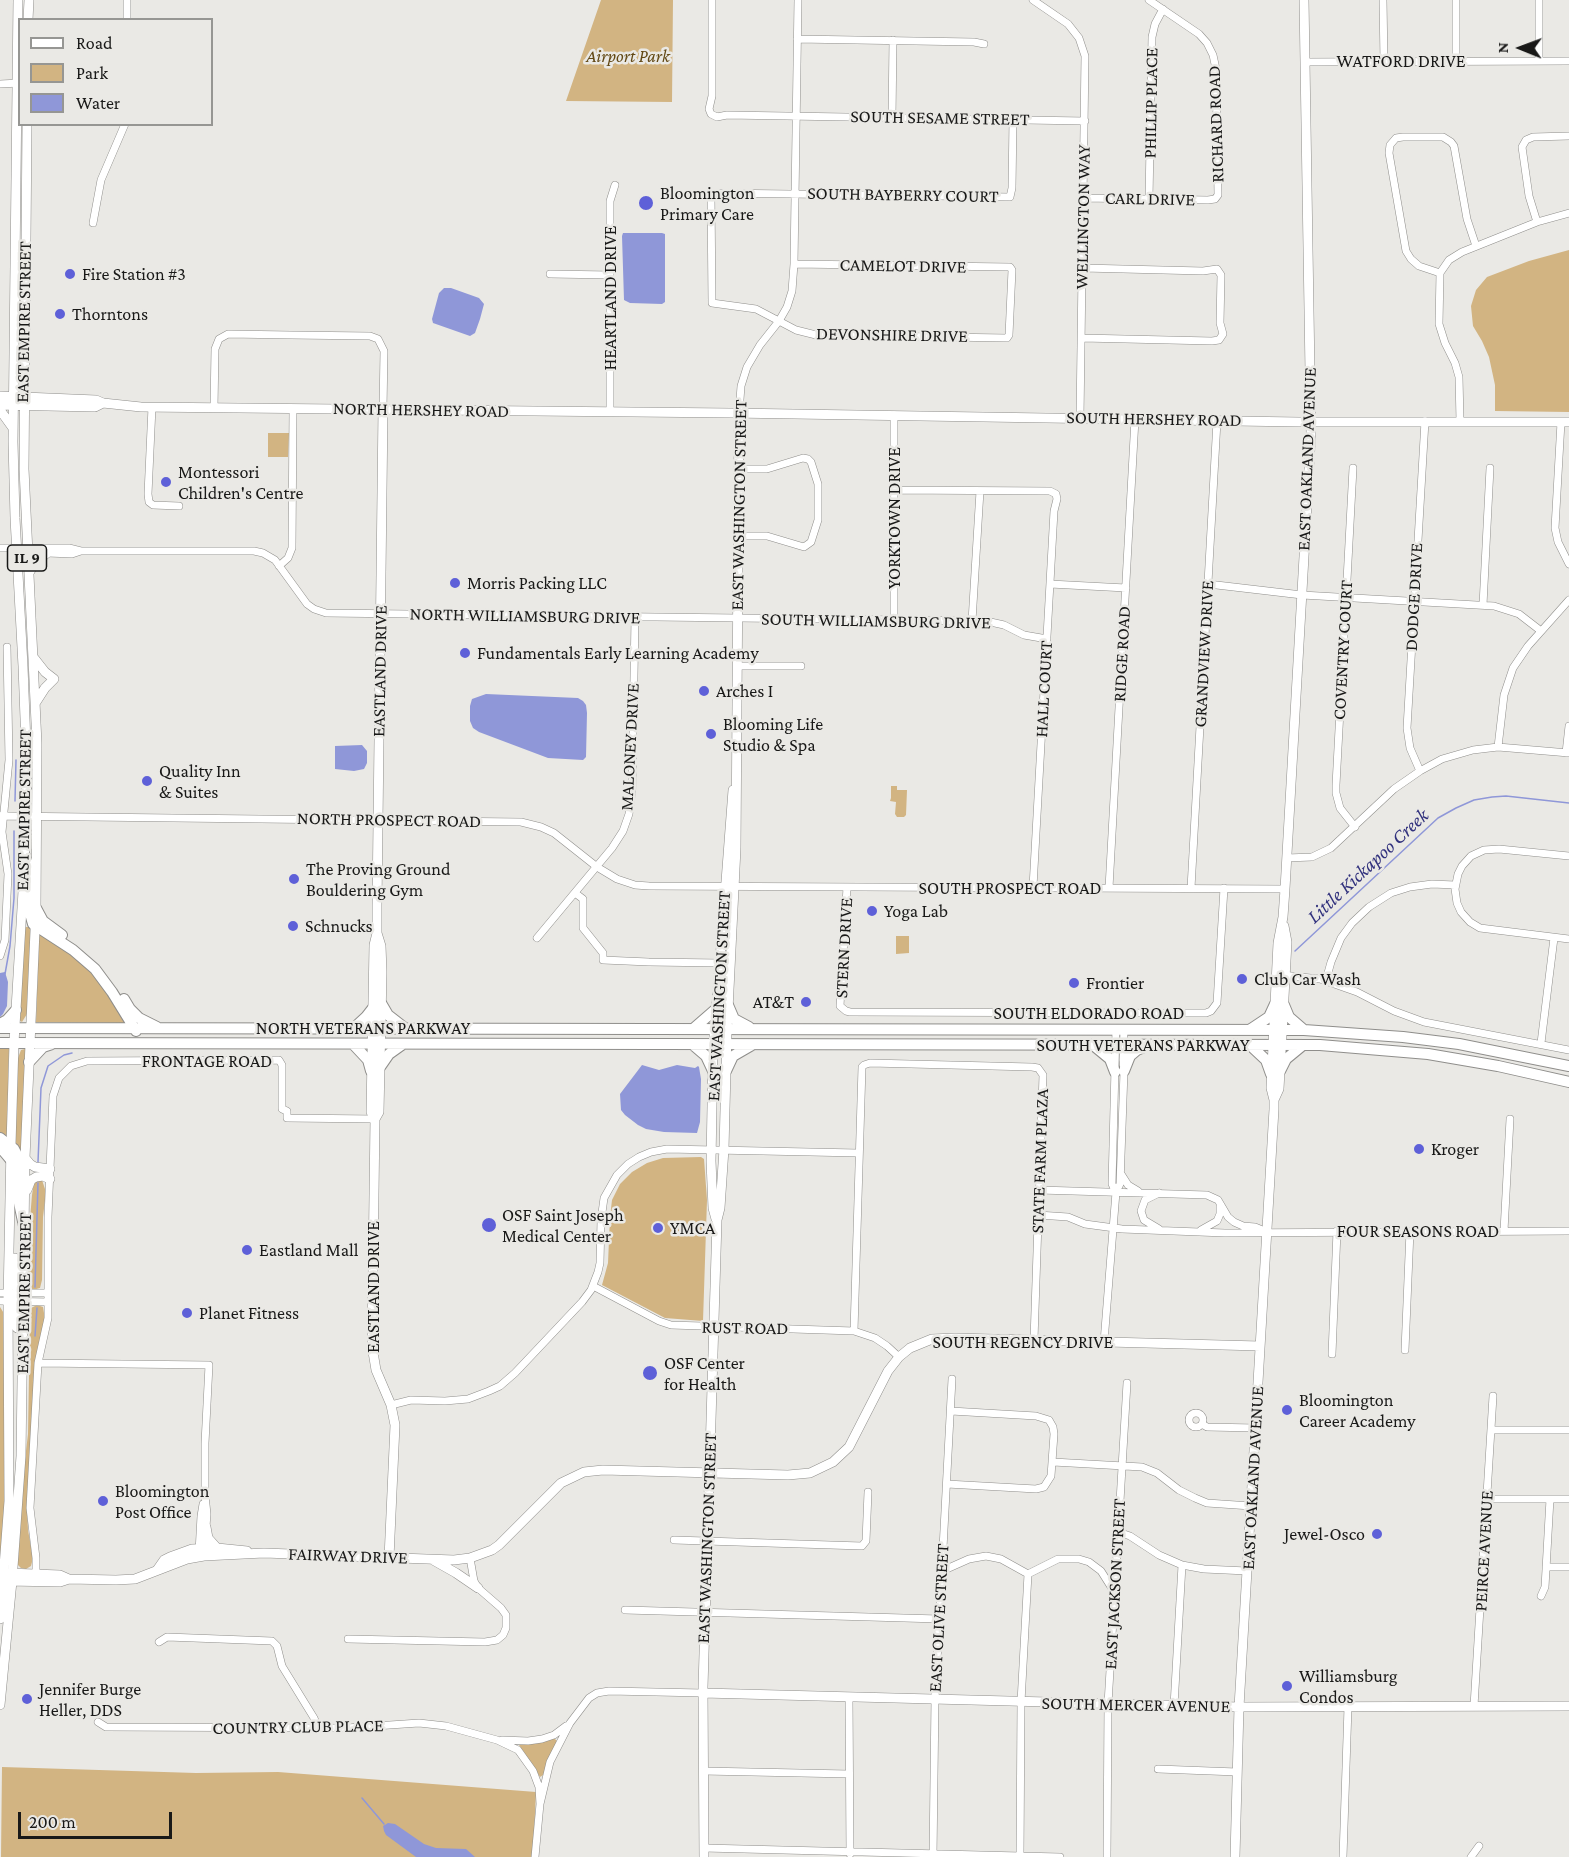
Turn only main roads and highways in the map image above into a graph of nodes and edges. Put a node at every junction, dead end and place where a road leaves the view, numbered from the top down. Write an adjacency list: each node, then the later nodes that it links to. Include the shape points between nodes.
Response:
1 (18, 0): 5 (main road, EAST EMPIRE STREET / IL 9)
2 (29, 0): 4 (main road)
3 (1304, 0): 17 (main road, EAST OAKLAND AVENUE)
4 (28, 18)
5 (18, 84): 7 (main road, EAST EMPIRE STREET / IL 9)
6 (27, 126): 8 (main road, EAST EMPIRE STREET / IL 9)
7 (13, 378): 9 (main road); 10 (main road, EAST EMPIRE STREET / IL 9)
8 (24, 381): 11 (main road, EAST EMPIRE STREET / IL 9); 12 (main road)
9 (0, 394): 10 (main road, NORTH HERSHEY ROAD)
10 (13, 401): 11 (main road, NORTH HERSHEY ROAD); 13 (main road, NORTH HERSHEY ROAD); 19 (main road, EAST EMPIRE STREET / IL 9)
11 (24, 401): 12 (main road, NORTH HERSHEY ROAD); 20 (main road, EAST EMPIRE STREET / IL 9)
12 (40, 402): 14 (main road, NORTH HERSHEY ROAD, via 96,400 103,404 152,407); 20 (main road)
13 (0, 405)
14 (383, 409): 16 (main road, NORTH HERSHEY ROAD); 31 (main road, EASTLAND DRIVE, via 374,945)
15 (0, 411): 19 (main road)
16 (739, 413): 17 (main road, SOUTH HERSHEY ROAD); 26 (main road, EAST WASHINGTON STREET, via 736,773 730,808)
17 (1311, 422): 18 (main road, SOUTH HERSHEY ROAD); 29 (main road, EAST OAKLAND AVENUE, via 1287,858 1278,943)
18 (1565, 422)
19 (13, 428): 25 (main road, EAST EMPIRE STREET / IL 9, via 26,724)
20 (24, 429): 22 (main road, EAST EMPIRE STREET / IL 9)
21 (47, 554): 22 (main road)
22 (28, 575): 23 (main road, EAST EMPIRE STREET / IL 9)
23 (34, 658): 24 (main road, EAST EMPIRE STREET / IL 9); 24 (main road, via 54,679)
24 (36, 702): 27 (main road, EAST EMPIRE STREET / IL 9)
25 (25, 856): 28 (highway, via 30,869 30,915); 33 (main road, EAST EMPIRE STREET / IL 9)
26 (729, 887): 30 (main road, EAST WASHINGTON STREET); 32 (main road, EAST WASHINGTON STREET)
27 (36, 908): 28 (main road, EAST EMPIRE STREET / IL 9); 38 (highway, via 43,921 99,963 134,1014)
28 (36, 927): 36 (main road, EAST EMPIRE STREET / IL 9); 37 (highway, via 95,969)
29 (1279, 1004): 44 (highway, via 1269,1017); 47 (main road, EAST OAKLAND AVENUE); 48 (highway)
30 (728, 1005): 43 (highway, via 734,1019); 46 (main road, EAST WASHINGTON STREET)
31 (377, 1006): 39 (highway); 40 (main road, EASTLAND DRIVE); 41 (highway)
32 (716, 1008): 42 (highway); 45 (main road, EAST WASHINGTON STREET)
33 (16, 1010): 34 (highway); 35 (main road, EAST EMPIRE STREET / IL 9)
34 (0, 1026): 35 (highway, NORTH VETERANS PARKWAY)
35 (15, 1028): 36 (highway, NORTH VETERANS PARKWAY); 50 (main road, EAST EMPIRE STREET / IL 9)
36 (30, 1028): 37 (highway, NORTH VETERANS PARKWAY); 51 (main road, EAST EMPIRE STREET / IL 9)
37 (133, 1029): 38 (highway, NORTH VETERANS PARKWAY); 53 (highway)
38 (160, 1029): 39 (highway, NORTH VETERANS PARKWAY)
39 (353, 1029): 40 (highway, NORTH VETERANS PARKWAY)
40 (376, 1029): 41 (highway, NORTH VETERANS PARKWAY); 55 (main road, EASTLAND DRIVE)
41 (407, 1029): 42 (highway, NORTH VETERANS PARKWAY)
42 (693, 1029): 45 (highway, NORTH VETERANS PARKWAY)
43 (755, 1029): 44 (highway, SOUTH VETERANS PARKWAY); 46 (highway, SOUTH VETERANS PARKWAY)
44 (1250, 1029): 47 (highway, SOUTH VETERANS PARKWAY)
45 (714, 1030): 46 (highway, NORTH VETERANS PARKWAY); 58 (main road, EAST WASHINGTON STREET)
46 (727, 1030): 59 (main road, EAST WASHINGTON STREET)
47 (1278, 1030): 48 (highway, SOUTH VETERANS PARKWAY); 64 (main road, EAST OAKLAND AVENUE)
48 (1304, 1030): 67 (highway, SOUTH VETERANS PARKWAY, via 1449,1042)
49 (0, 1043): 50 (highway, NORTH VETERANS PARKWAY)
50 (14, 1043): 51 (highway, NORTH VETERANS PARKWAY); 74 (main road, EAST EMPIRE STREET / IL 9)
51 (30, 1043): 52 (highway, NORTH VETERANS PARKWAY); 66 (main road, EAST EMPIRE STREET / IL 9)
52 (54, 1043): 53 (highway, NORTH VETERANS PARKWAY); 66 (highway)
53 (157, 1044): 54 (highway, NORTH VETERANS PARKWAY)
54 (353, 1044): 55 (highway, NORTH VETERANS PARKWAY); 68 (highway)
55 (376, 1044): 56 (highway, NORTH VETERANS PARKWAY); 68 (main road, EASTLAND DRIVE)
56 (404, 1044): 57 (highway, NORTH VETERANS PARKWAY); 68 (highway)
57 (691, 1044): 58 (highway, NORTH VETERANS PARKWAY); 69 (highway, via 706,1056)
58 (713, 1044): 59 (highway, SOUTH VETERANS PARKWAY); 69 (main road, EAST WASHINGTON STREET)
59 (726, 1044): 60 (highway, SOUTH VETERANS PARKWAY); 70 (main road, EAST WASHINGTON STREET)
60 (755, 1044): 61 (highway, SOUTH VETERANS PARKWAY); 70 (highway, via 733,1056)
61 (1093, 1045): 62 (highway, SOUTH VETERANS PARKWAY); 62 (highway, via 1120,1072 1137,1050)
62 (1149, 1045): 63 (highway, SOUTH VETERANS PARKWAY)
63 (1250, 1045): 64 (highway, SOUTH VETERANS PARKWAY); 71 (highway)
64 (1277, 1045): 65 (highway, SOUTH VETERANS PARKWAY); 71 (main road, EAST OAKLAND AVENUE)
65 (1304, 1045): 71 (highway); 72 (highway, SOUTH VETERANS PARKWAY, via 1428,1054)
66 (29, 1062): 75 (main road, EAST EMPIRE STREET / IL 9)
67 (1569, 1066)
68 (376, 1069): 87 (main road, EASTLAND DRIVE, via 379,1112 375,1119 372,1353 391,1406 395,1432)
69 (713, 1071): 78 (main road, EAST WASHINGTON STREET, via 713,1208)
70 (726, 1071): 78 (main road, EAST WASHINGTON STREET)
71 (1276, 1072): 81 (main road, EAST OAKLAND AVENUE, via 1279,1089 1274,1100)
72 (1569, 1082)
73 (0, 1138): 74 (highway)
74 (5, 1146): 76 (highway); 79 (highway, via 15,1149 18,1157 18,1198)
75 (25, 1158): 77 (main road, EAST EMPIRE STREET / IL 9); 77 (main road, via 50,1174 31,1180)
76 (10, 1160): 80 (main road, EAST EMPIRE STREET / IL 9)
77 (24, 1201): 79 (main road, EAST EMPIRE STREET / IL 9)
78 (717, 1220): 82 (main road, EAST WASHINGTON STREET)
79 (24, 1226): 80 (main road, EAST EMPIRE STREET / IL 9)
80 (12, 1297): 90 (main road, EAST EMPIRE STREET / IL 9); 90 (main road, EAST EMPIRE STREET / IL 9, via 22,1411)
81 (1260, 1346): 82 (main road, SOUTH REGENCY DRIVE, via 940,1338 916,1345 899,1357 849,1447 827,1466 801,1475); 97 (main road, EAST OAKLAND AVENUE)
82 (709, 1473): 88 (main road, SOUTH REGENCY DRIVE, via 584,1472 553,1491 499,1545); 94 (main road, EAST WASHINGTON STREET)
83 (206, 1527): 84 (main road, via 208,1538)
84 (218, 1548): 85 (main road, FAIRWAY DRIVE); 86 (main road, FAIRWAY DRIVE)
85 (202, 1552): 86 (main road, FAIRWAY DRIVE); 91 (main road, FAIRWAY DRIVE, via 186,1550 164,1560 156,1571 127,1580)
86 (264, 1553): 87 (main road, FAIRWAY DRIVE)
87 (389, 1558): 89 (main road, FAIRWAY DRIVE)
88 (470, 1558): 89 (main road, FAIRWAY DRIVE)
89 (431, 1559): 92 (main road)
90 (6, 1577): 91 (main road, FAIRWAY DRIVE, via 60,1582); 91 (main road, FAIRWAY DRIVE, via 36,1574); 93 (main road, EAST EMPIRE STREET / IL 9); 95 (main road, EAST EMPIRE STREET / IL 9)
91 (69, 1579)
92 (478, 1588)
93 (0, 1619)
94 (703, 1693): 97 (main road, SOUTH MERCER AVENUE); 98 (main road, EAST WASHINGTON STREET)
95 (0, 1705)
96 (1569, 1706): 97 (main road, SOUTH MERCER AVENUE)
97 (1239, 1707): 99 (main road, EAST OAKLAND AVENUE)
98 (704, 1853)
99 (1235, 1857)

